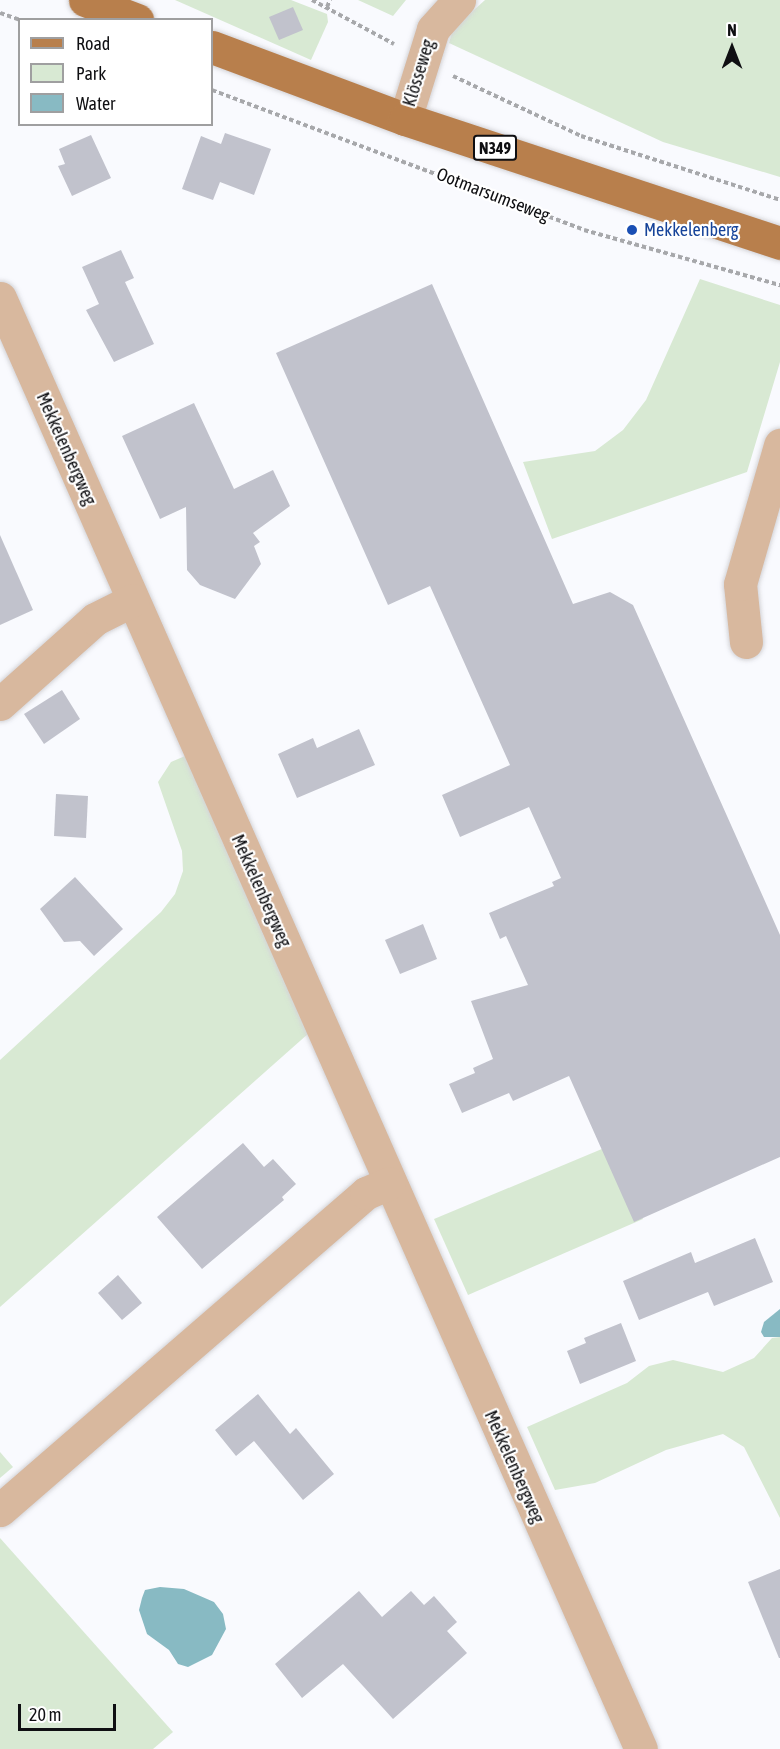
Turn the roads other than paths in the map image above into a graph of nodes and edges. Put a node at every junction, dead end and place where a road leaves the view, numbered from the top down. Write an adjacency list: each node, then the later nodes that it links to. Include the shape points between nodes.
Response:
1 (85, 0): 3 (main road)
2 (459, 0): 5 (street, Klösseweg, via 433,29)
3 (132, 18)
4 (213, 47): 5 (main road, N349)
5 (405, 119): 6 (main road, N349)
6 (780, 243)
7 (0, 298): 9 (street, Mekkelenbergweg)
8 (780, 445): 10 (street, via 740,584)
9 (133, 600): 11 (street, via 95,619); 12 (street, Mekkelenbergweg)
10 (746, 642)
11 (0, 704)
12 (389, 1183): 13 (street, via 366,1192); 14 (street, Mekkelenbergweg)
13 (0, 1510)
14 (641, 1749)

